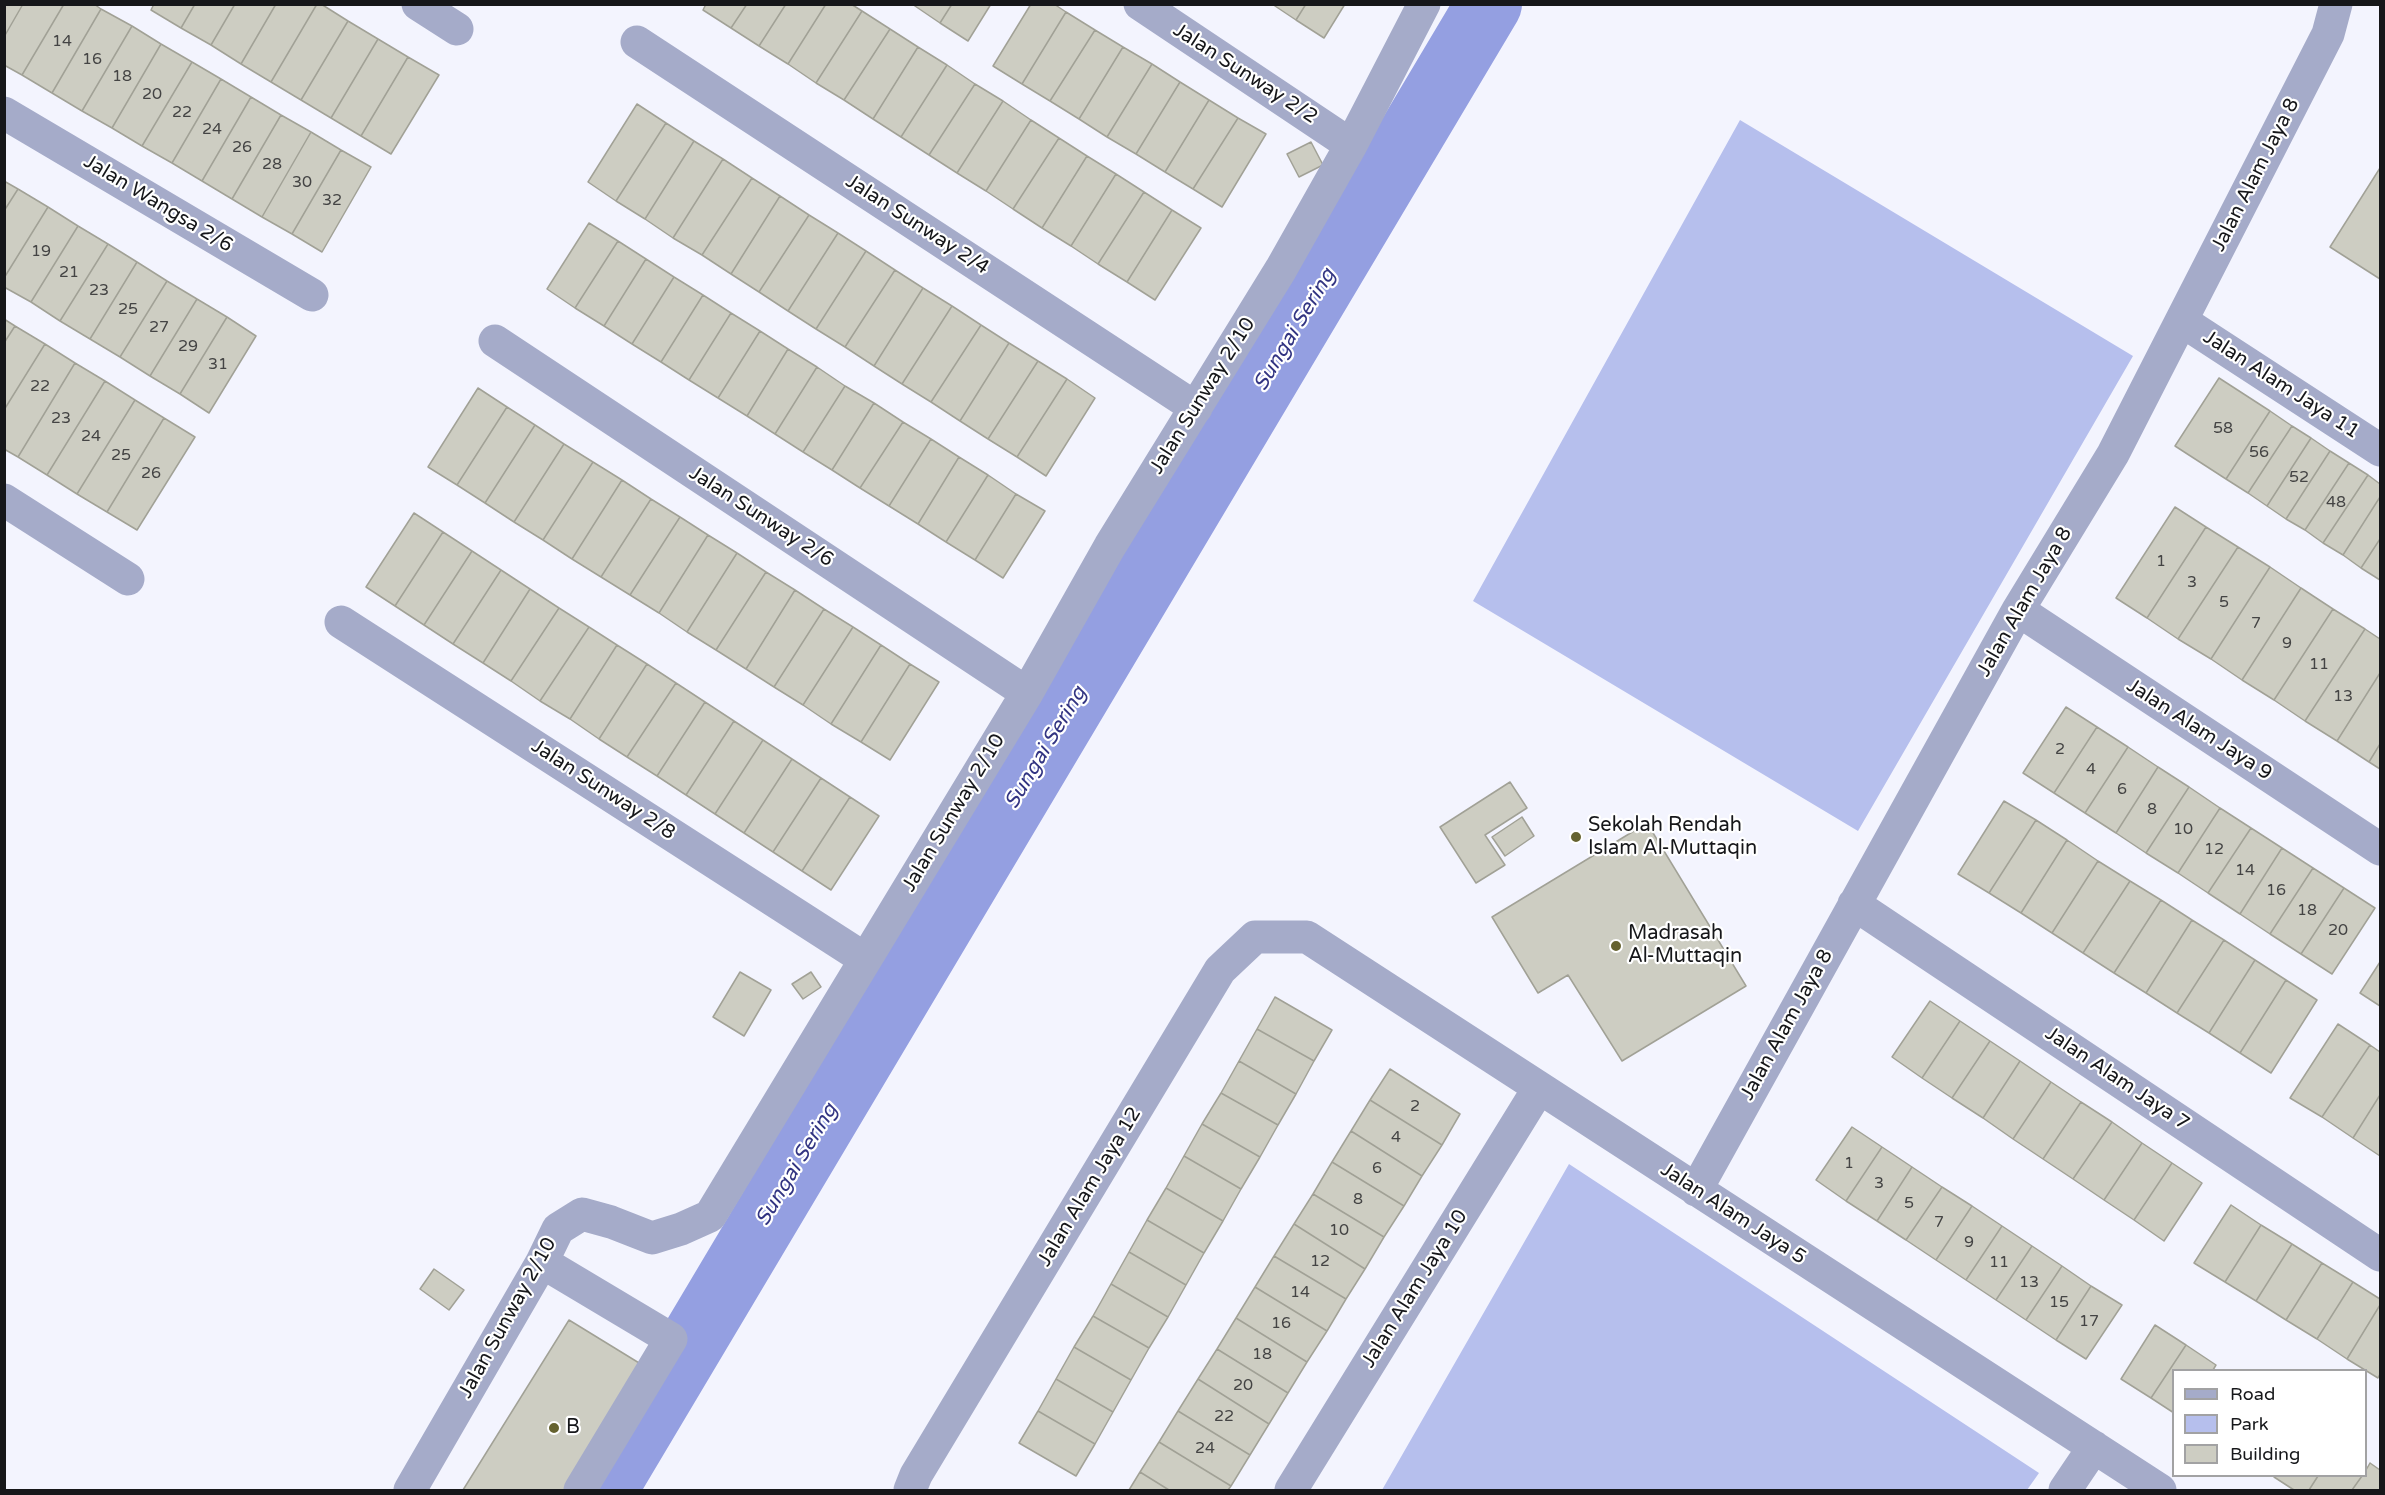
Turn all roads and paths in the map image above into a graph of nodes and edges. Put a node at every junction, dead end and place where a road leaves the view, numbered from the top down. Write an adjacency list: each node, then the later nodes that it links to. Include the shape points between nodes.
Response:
1 (418, 4): 5 (street)
2 (1140, 4): 8 (street, Jalan Sunway 2/2)
3 (1424, 4): 8 (street, Jalan Sunway 2/10)
4 (2336, 4): 10 (street, Jalan Alam Jaya 8, via 2328,34)
5 (457, 29)
6 (638, 42): 12 (street, Jalan Sunway 2/4)
7 (4, 113): 9 (street, Jalan Wangsa 2/6)
8 (1351, 145): 12 (street, Jalan Sunway 2/10)
9 (312, 295)
10 (2182, 321): 13 (street, Jalan Alam Jaya 11); 16 (street, Jalan Alam Jaya 8, via 2113,454)
11 (495, 341): 18 (street, Jalan Sunway 2/6)
12 (1196, 408): 18 (street, Jalan Sunway 2/10, via 1110,546)
13 (2380, 450)
14 (4, 500): 15 (street)
15 (128, 579)
16 (2018, 610): 19 (street, Jalan Alam Jaya 9); 20 (street, Jalan Alam Jaya 8)
17 (341, 622): 22 (street, Jalan Sunway 2/8)
18 (1027, 693): 22 (street, Jalan Sunway 2/10)
19 (2380, 849)
20 (1854, 904): 24 (street, Jalan Alam Jaya 8); 25 (street, Jalan Alam Jaya 7)
21 (1307, 937): 23 (street, Jalan Alam Jaya 5); 28 (street, Jalan Alam Jaya 12, via 1255,937 1220,970)
22 (865, 959): 26 (street, Jalan Sunway 2/10, via 710,1216 652,1238 582,1214 558,1229)
23 (1539, 1088): 24 (street, Jalan Alam Jaya 5); 31 (street, Jalan Alam Jaya 10)
24 (1696, 1190): 27 (street, Jalan Alam Jaya 5)
25 (2380, 1255)
26 (542, 1262): 29 (street, Jalan Sunway 2/10); 30 (street, via 671,1339)
27 (2094, 1447): 32 (street); 33 (street, Jalan Alam Jaya 5)
28 (922, 1486)
29 (410, 1491)
30 (580, 1491)
31 (1291, 1491)
32 (2066, 1491)
33 (2160, 1491)

